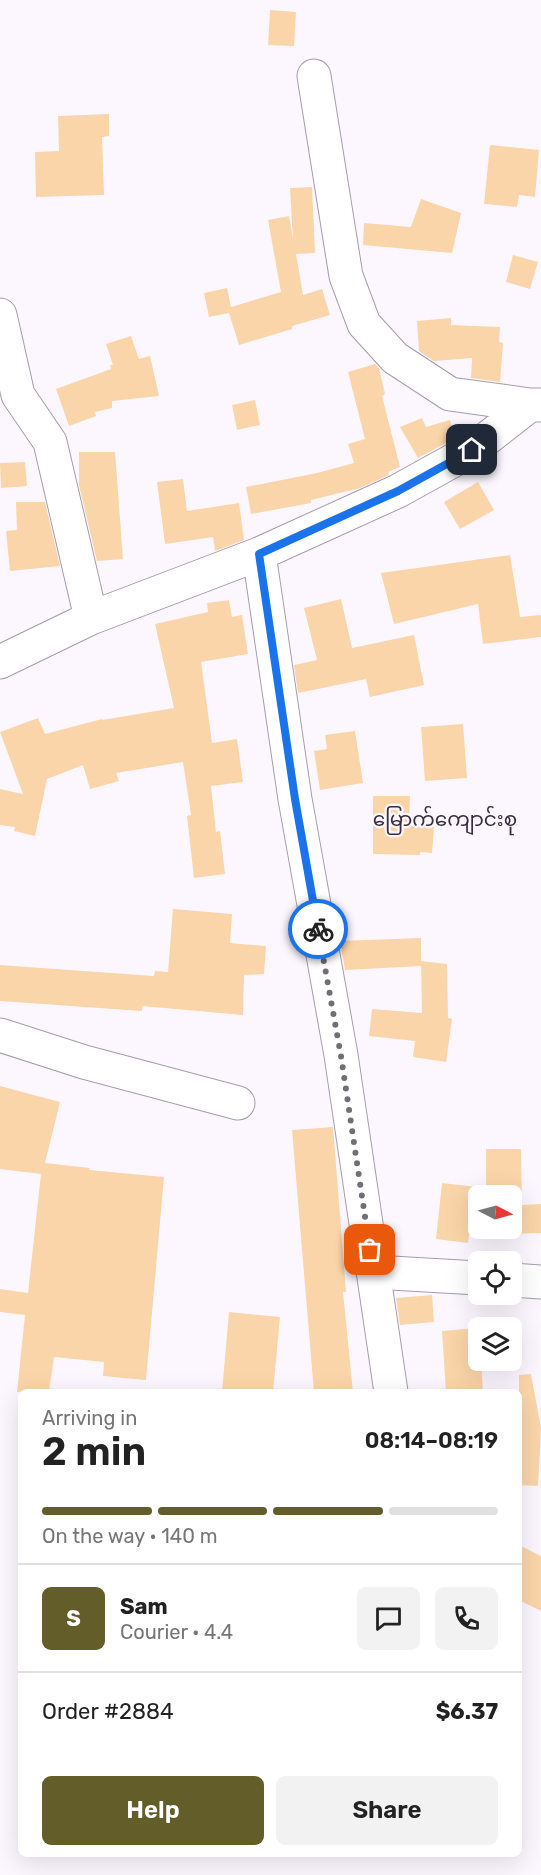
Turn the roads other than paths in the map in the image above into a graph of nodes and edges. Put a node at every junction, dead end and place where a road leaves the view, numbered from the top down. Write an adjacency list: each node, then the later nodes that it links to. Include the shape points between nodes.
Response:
1 (314, 76): 3 (street, via 346,276 364,324 395,358 450,394)
2 (0, 315): 5 (street, via 18,395 51,442)
3 (535, 405): 4 (street, via 472,450 407,486)
4 (259, 554): 5 (street); 9 (street, via 295,799 341,1056)
5 (90, 618): 6 (street)
6 (0, 662)
7 (0, 1035): 8 (street)
8 (238, 1103)
9 (374, 1272): 10 (street); 13 (street)
10 (468, 1277)
11 (522, 1281): 12 (street)
12 (541, 1282)
13 (391, 1389)

